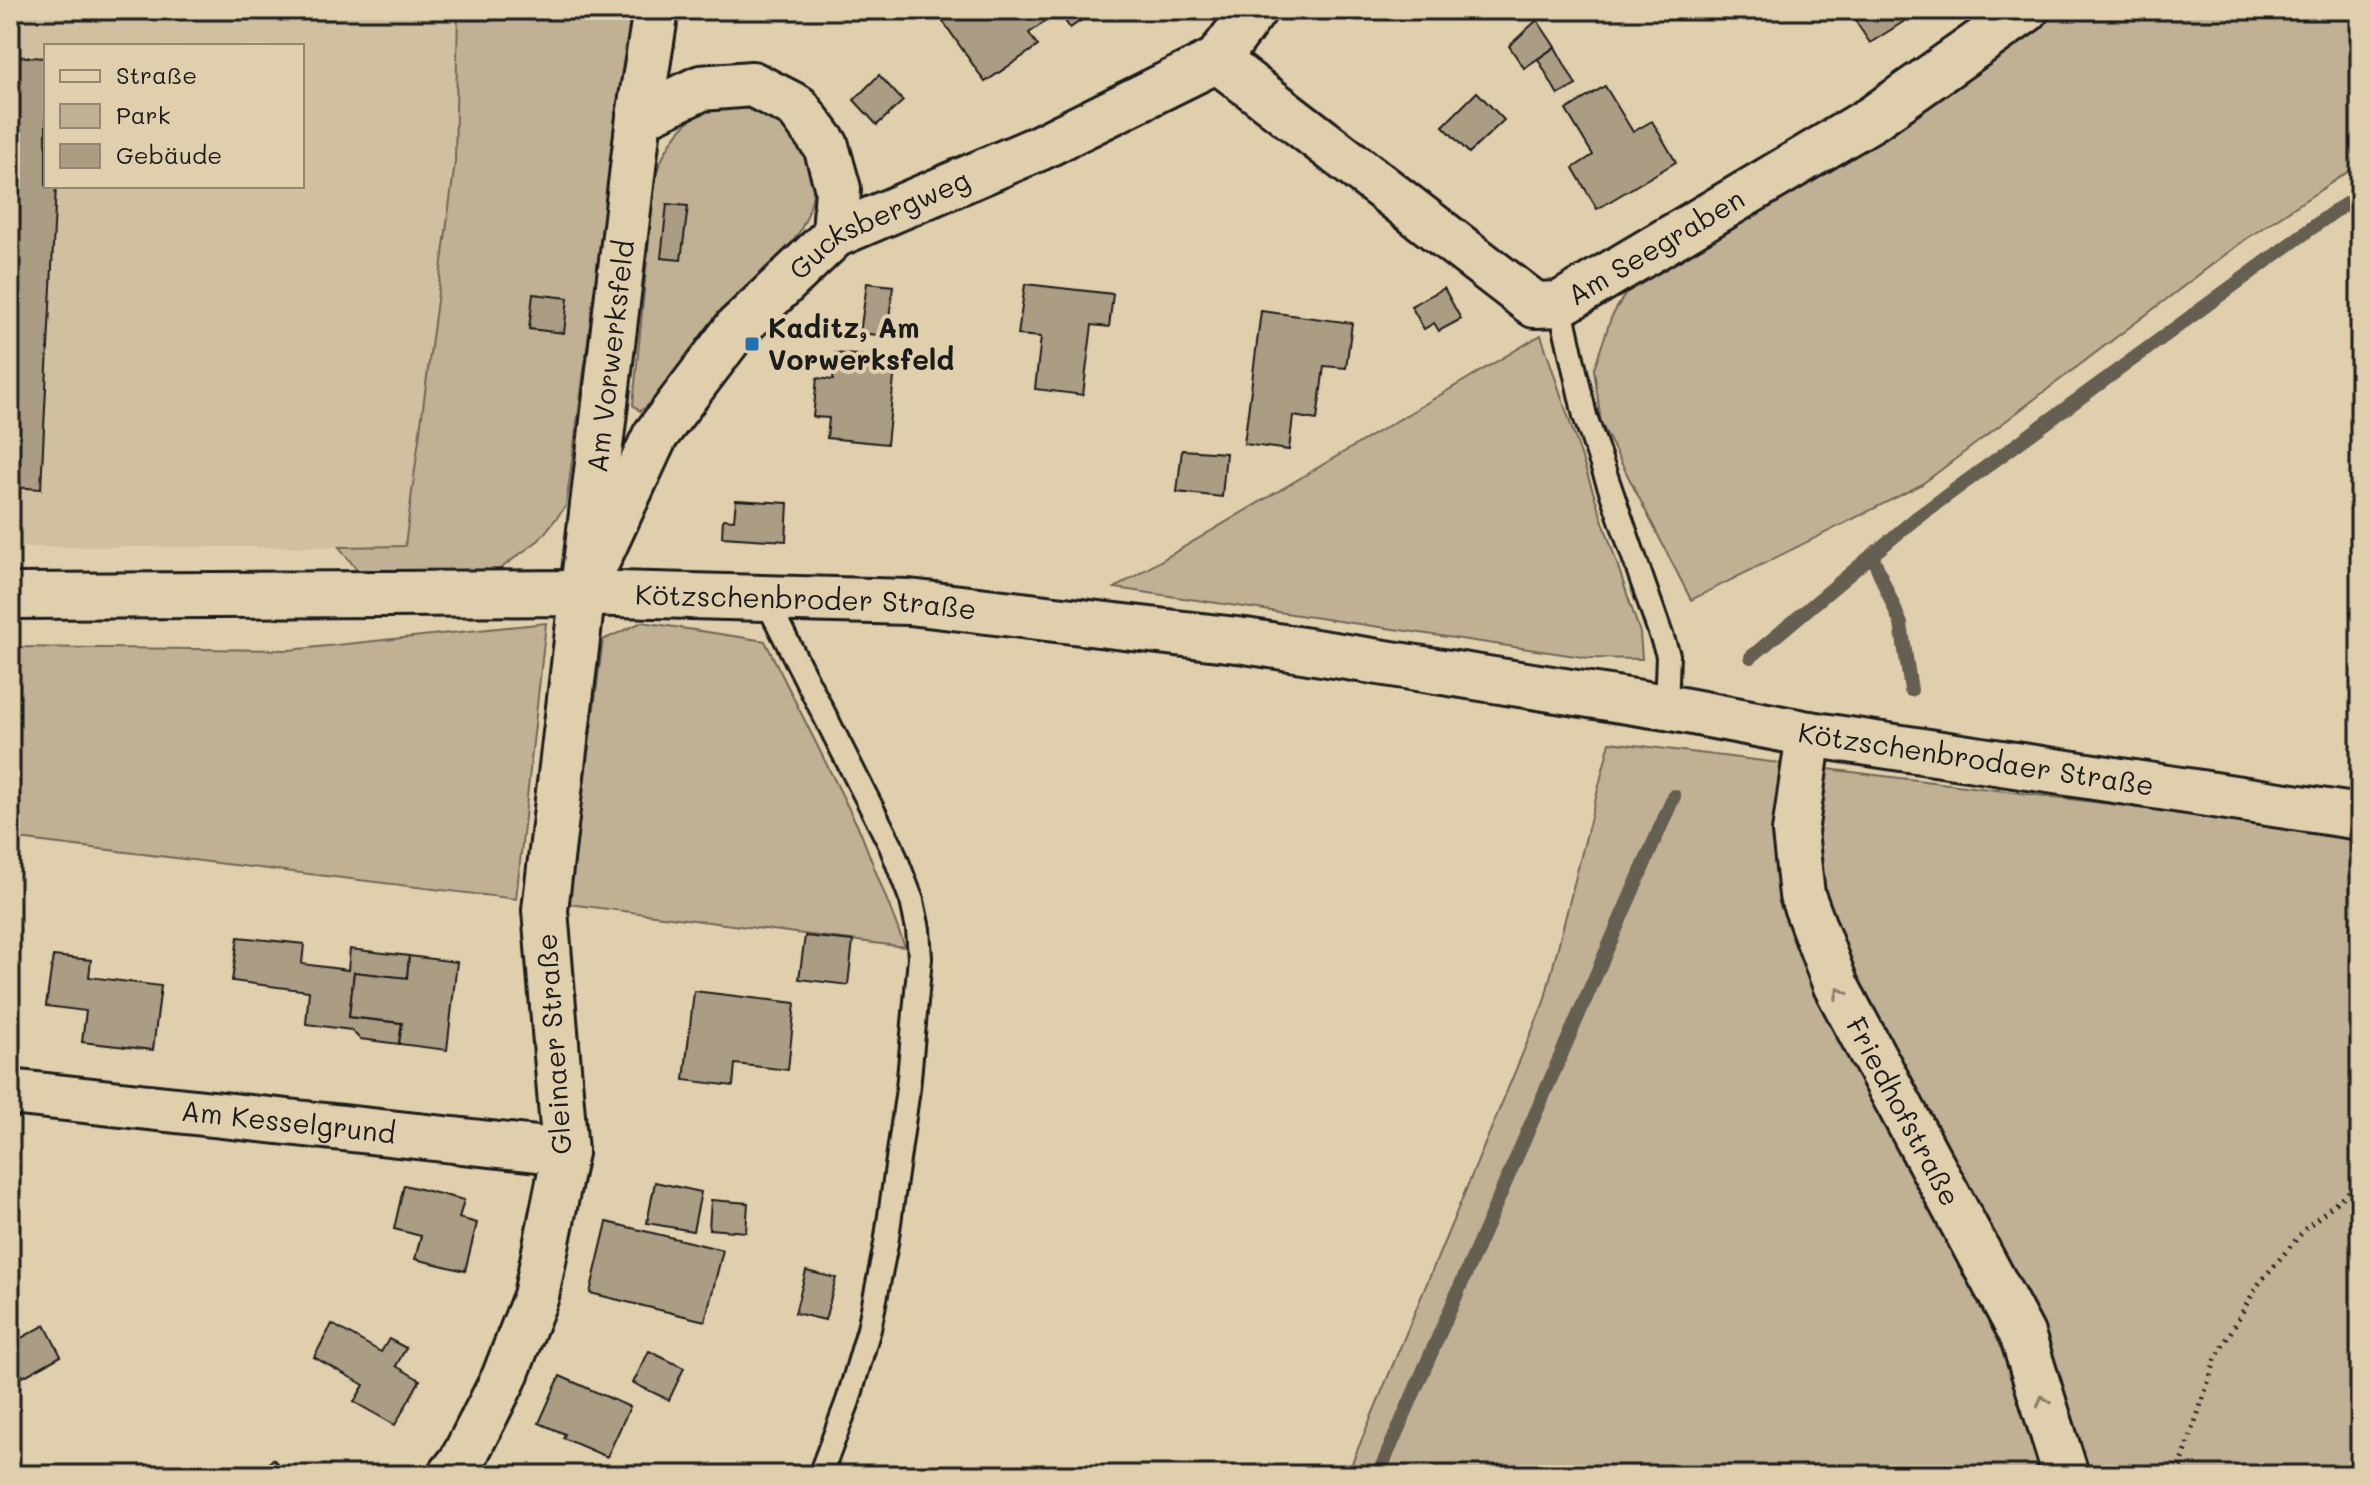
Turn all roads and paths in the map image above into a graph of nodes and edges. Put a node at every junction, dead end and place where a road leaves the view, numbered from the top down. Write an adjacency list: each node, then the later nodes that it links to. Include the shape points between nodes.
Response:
1 (656, 10): 5 (street, Am Vorwerksfeld)
2 (1254, 10): 4 (street, Gucksbergweg)
3 (2026, 10): 7 (street, Am Seegraben, via 1873,118)
4 (1217, 60): 6 (street, Gucksbergweg, via 1039,148); 7 (street, Am Seegraben, via 1535,305)
5 (639, 117): 6 (street, via 701,88 752,84 797,107 826,146 838,189); 8 (street, Am Vorwerksfeld)
6 (835, 235): 8 (street, Gucksbergweg, via 736,329 655,436)
7 (1560, 304): 12 (lane, via 1585,416 1668,655)
8 (581, 593): 9 (street, Kötzschenbroder Straße); 10 (street, Kötzschenbroder Straße); 16 (street, Gleinaer Straße, via 545,910)
9 (10, 596)
10 (765, 598): 11 (street, Kötzschenbroder Straße, via 909,602 1245,641); 19 (lane, via 891,846 912,901 920,958 886,1244 869,1329)
11 (1594, 697): 12 (street, Kötzschenbrodaer Straße)
12 (1666, 707): 13 (street, Kötzschenbrodaer Straße)
13 (1809, 734): 14 (street, Kötzschenbrodaer Straße); 20 (street, Friedhofstraße, one-way to 13, via 2022,1334 1836,986 1802,895 1795,832)
14 (2360, 817)
15 (10, 1092): 16 (street, Am Kesselgrund)
16 (565, 1152): 18 (street, Gleinaer Straße, via 536,1296 504,1378)
17 (2360, 1182): 21 (path, via 2306,1228 2257,1286 2216,1358)
18 (451, 1475)
19 (820, 1475)
20 (2066, 1475)
21 (2178, 1475)

